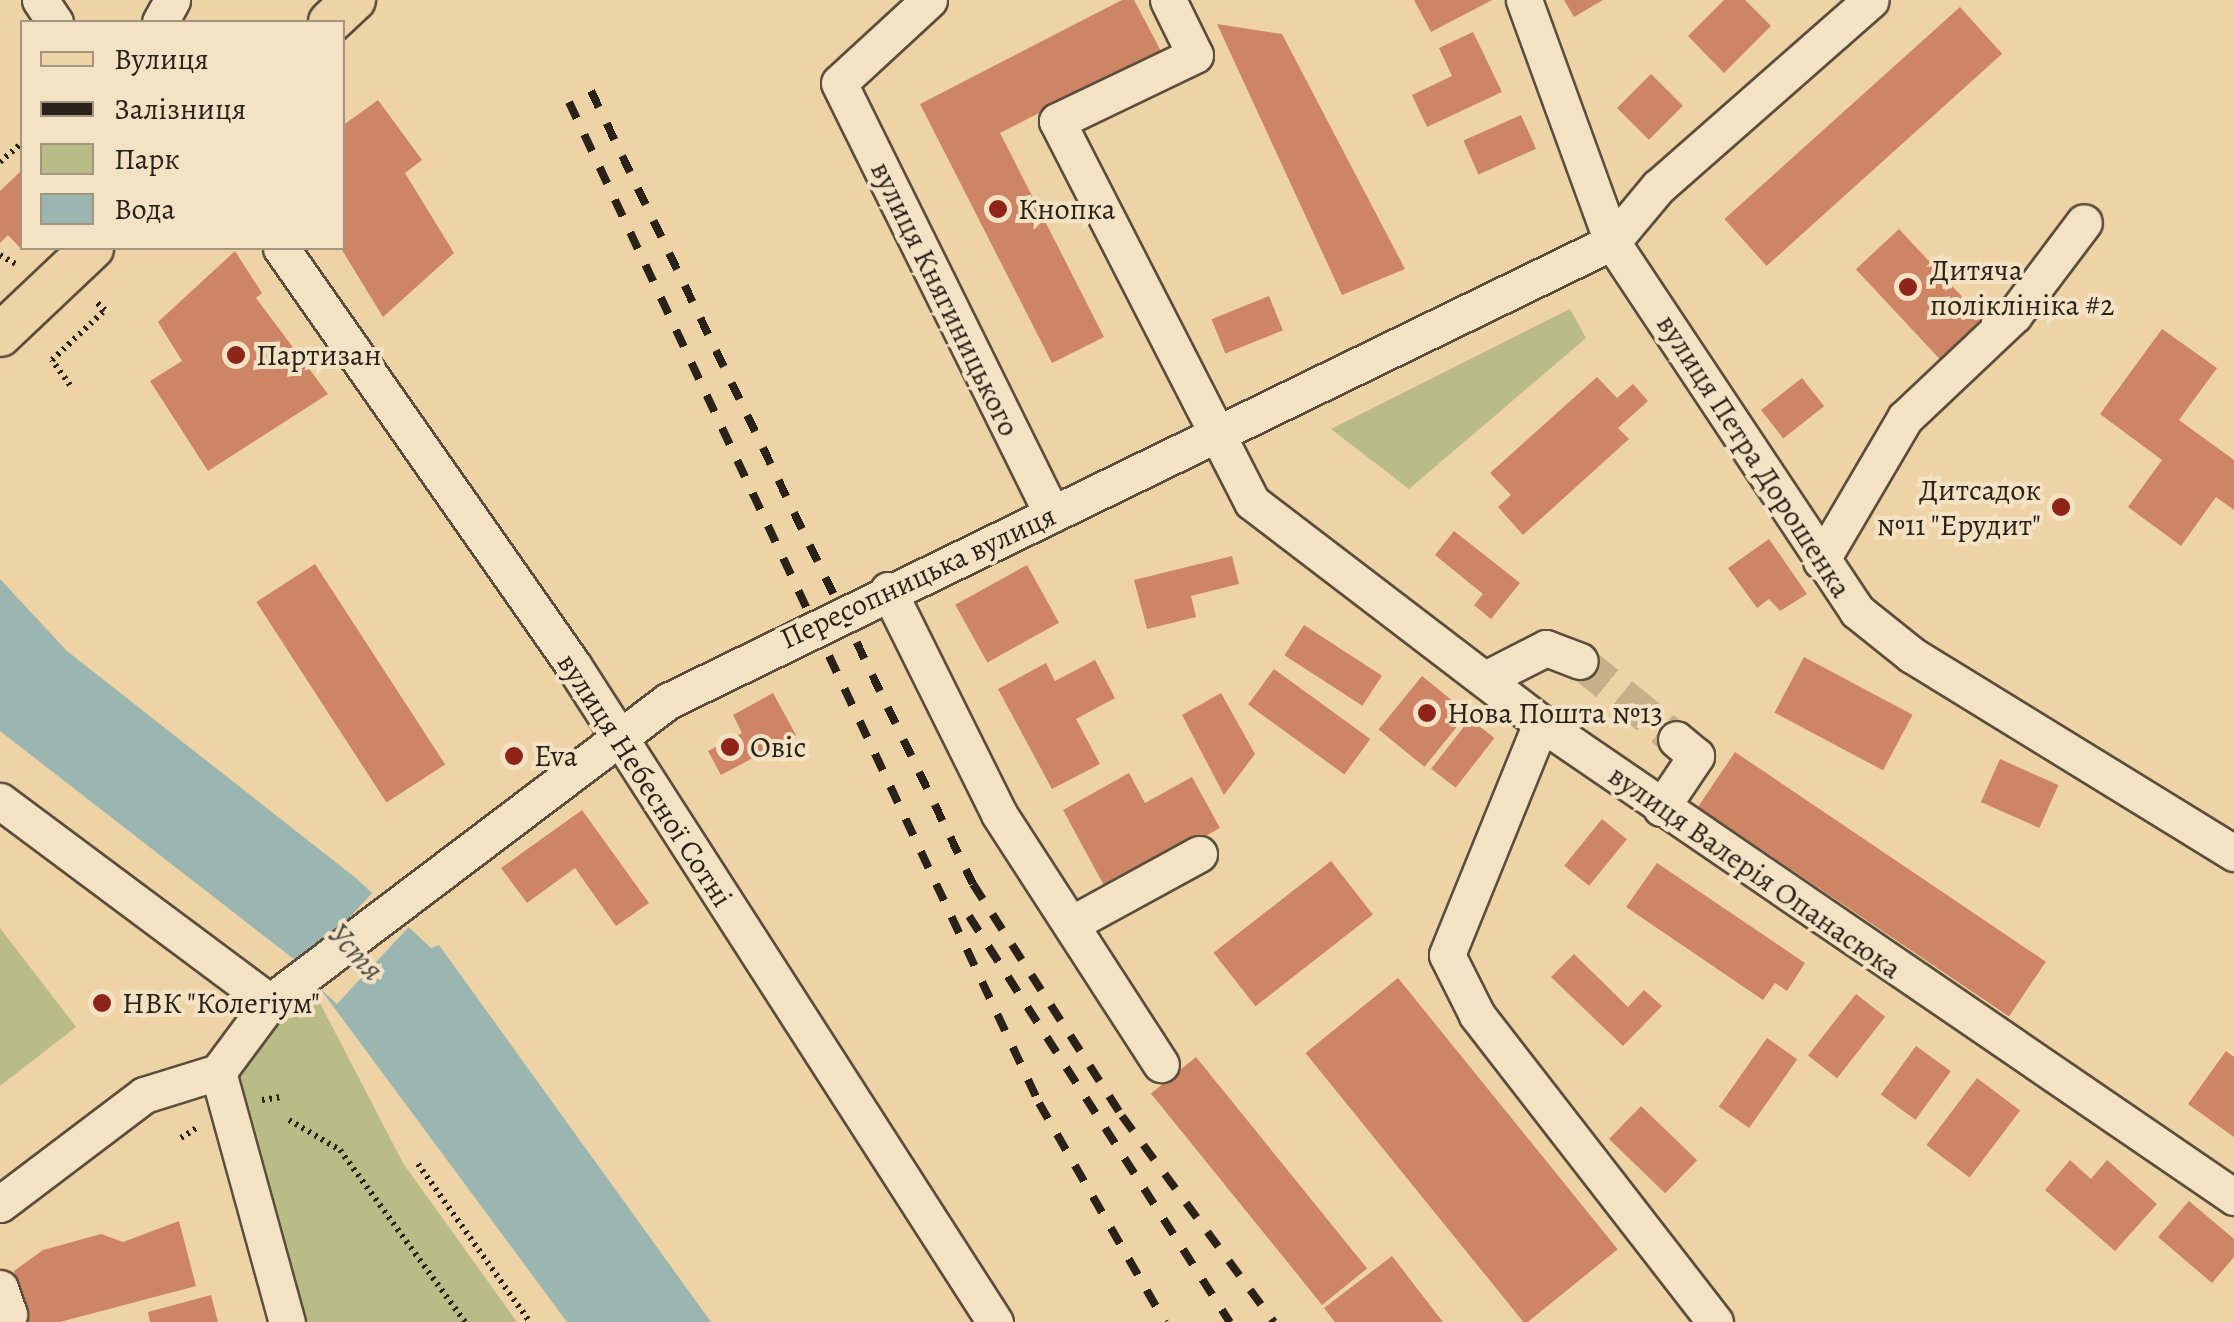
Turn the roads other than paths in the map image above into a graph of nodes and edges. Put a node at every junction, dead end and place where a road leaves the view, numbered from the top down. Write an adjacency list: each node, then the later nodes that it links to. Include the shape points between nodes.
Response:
1 (354, 0): 6 (main road)
2 (929, 0): 13 (street, вулиця Княгиницького, via 839,84)
3 (1168, 0): 12 (street, вулиця Валерія Опанасюка, via 1196,55 1056,121)
4 (1524, 0): 8 (street, вулиця Петра Дорошенка)
5 (1871, 0): 8 (street, Пересопницька вулиця, via 1658,187)
6 (332, 20)
7 (2084, 222): 14 (street, via 2014,315 1905,418)
8 (1612, 242): 12 (street, Пересопницька вулиця); 14 (street, вулиця Петра Дорошенка)
9 (90, 250): 11 (main road)
10 (282, 250): 20 (street, вулиця Небесної Сотні)
11 (0, 335)
12 (1214, 438): 13 (street, Пересопницька вулиця); 17 (street, вулиця Валерія Опанасюка, via 1252,502)
13 (1052, 514): 15 (street, Пересопницька вулиця)
14 (1821, 562): 23 (street, вулиця Петра Дорошенка, via 1858,612 1912,655)
15 (888, 590): 20 (street, Пересопницька вулиця, via 700,682); 25 (street, via 1000,814)
16 (1580, 662): 17 (street, via 1546,648)
17 (1486, 678): 18 (street, вулиця Валерія Опанасюка)
18 (1541, 724): 22 (street, вулиця Валерія Опанасюка); 31 (street, via 1447,955 1477,1015)
19 (1676, 738): 22 (street, via 1696,756)
20 (617, 740): 26 (street, Пересопницька вулиця, via 397,902 308,980); 33 (street, вулиця Небесної Сотні)
21 (0, 801): 26 (street)
22 (1661, 808): 29 (street, вулиця Валерія Опанасюка)
23 (2234, 853)
24 (1200, 854): 25 (street)
25 (1071, 924): 27 (street)
26 (270, 1002): 28 (street, Пересопницька вулиця)
27 (1162, 1064)
28 (218, 1072): 30 (street, via 144,1095); 32 (street)
29 (2234, 1197)
30 (0, 1204)
31 (1699, 1318)
32 (287, 1322)
33 (996, 1322)

